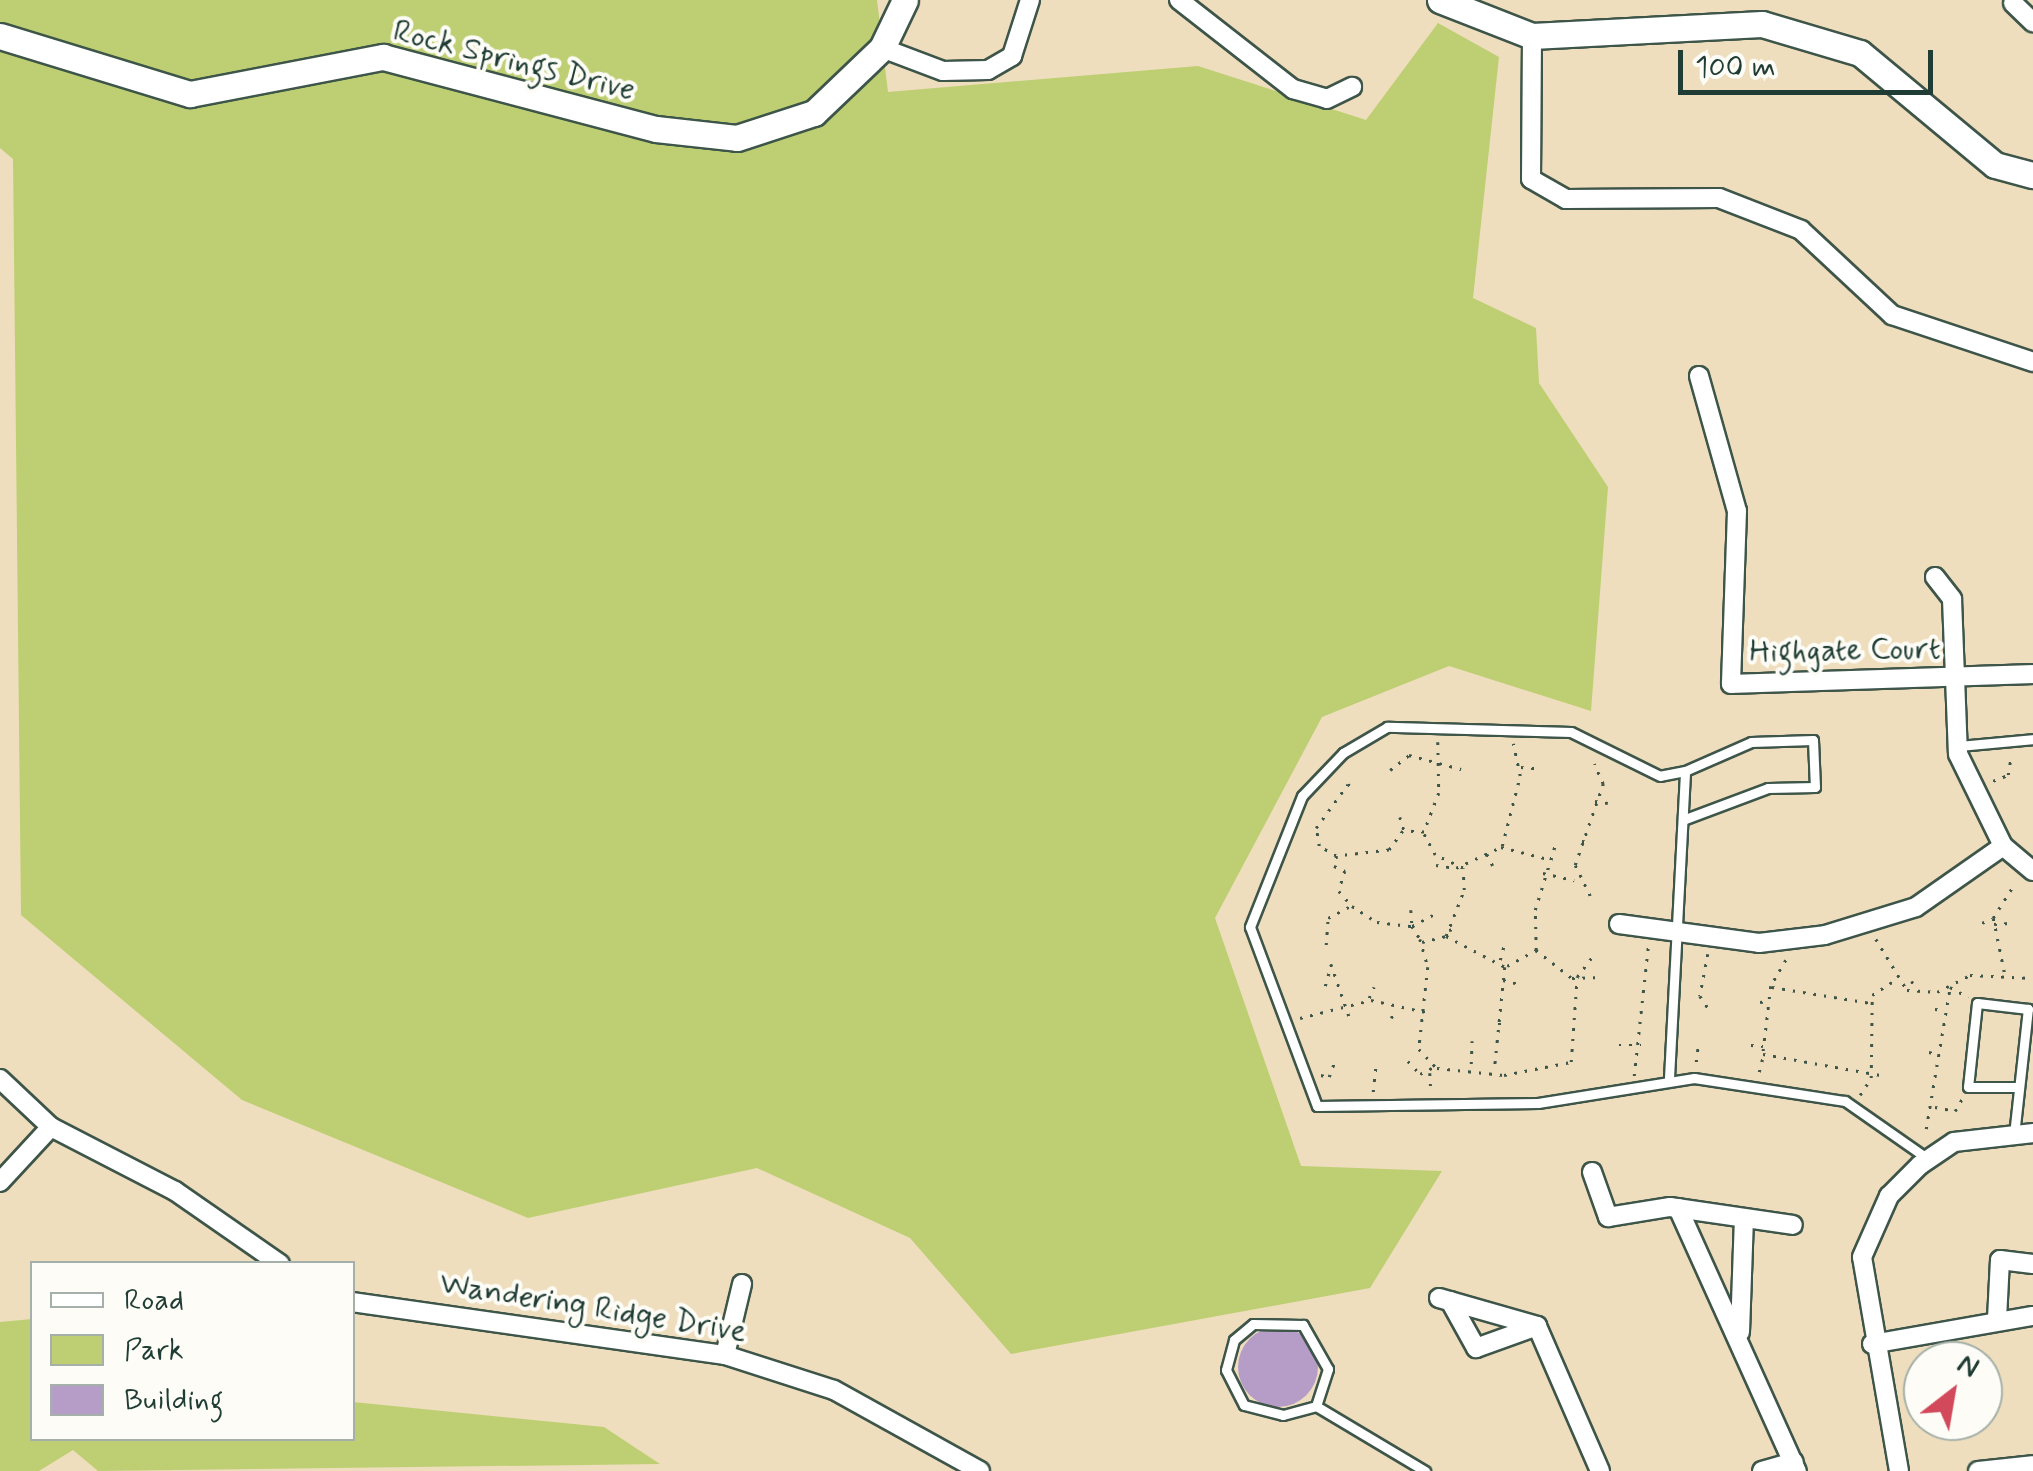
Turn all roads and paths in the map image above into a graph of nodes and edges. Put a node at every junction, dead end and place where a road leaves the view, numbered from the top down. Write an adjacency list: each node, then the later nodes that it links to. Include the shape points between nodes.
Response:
1 (905, 0): 9 (street, Rock Springs Drive)
2 (1030, 0): 9 (street, via 1012,56 988,70 943,72)
3 (1179, 0): 10 (street, via 1292,90 1327,99)
4 (1440, 0): 8 (street)
5 (2013, 3): 6 (street)
6 (2033, 22)
7 (0, 36): 9 (street, Rock Springs Drive, via 190,94 382,57 656,129 737,138 814,112)
8 (1532, 36): 11 (street, via 1762,24 1860,53 1995,165); 12 (street, via 1531,180 1566,199 1719,198 1801,230 1892,314)
9 (882, 48)
10 (1352, 86)
11 (2033, 175)
12 (2033, 362)
13 (1699, 376): 16 (street, Highgate Court, via 1738,511 1731,684)
14 (1935, 577): 16 (street, via 1952,599)
15 (2033, 674): 16 (street, Highgate Court)
16 (1958, 678): 21 (street)
17 (1439, 729): 18 (lane); 23 (path); 151 (lane, via 1388,727 1363,738 1296,808 1250,927)
18 (1514, 731): 24 (path); 28 (lane, via 1571,732 1660,776)
19 (2033, 739): 20 (lane)
20 (2008, 742): 21 (lane); 29 (path, via 2008,775)
21 (1958, 746): 46 (street, via 1973,797)
22 (1594, 764): 31 (path, via 1603,784)
23 (1437, 765): 26 (path, via 1400,755); 27 (path); 34 (path)
24 (1520, 768): 25 (path); 33 (path)
25 (1542, 769)
26 (1390, 770)
27 (1462, 770)
28 (1685, 771): 40 (lane); 40 (lane, via 1751,742 1813,740 1814,787 1768,788)
29 (1981, 780)
30 (1356, 790): 49 (path, via 1348,784 1316,828 1318,846)
31 (1594, 800): 32 (path); 43 (path)
32 (1608, 803)
33 (1513, 804): 35 (path); 39 (path)
34 (1433, 806): 36 (path); 42 (path)
35 (1521, 806)
36 (1442, 808)
37 (1503, 815): 39 (path)
38 (1400, 817): 41 (path)
39 (1509, 818): 47 (path)
40 (1685, 819): 73 (lane)
41 (1403, 831): 42 (path); 49 (path, via 1389,850)
42 (1424, 832): 52 (path, via 1434,855)
43 (1580, 841): 45 (path); 57 (path)
44 (1556, 842): 50 (path)
45 (1591, 842)
46 (2003, 846): 54 (street); 73 (street, via 1885,922 1758,943)
47 (1501, 847): 48 (path); 50 (path)
48 (1486, 853): 52 (path); 53 (path)
49 (1336, 856): 62 (path, via 1334,866 1344,871 1339,891)
50 (1552, 860): 56 (path)
51 (1436, 865): 52 (path)
52 (1460, 866): 60 (path)
53 (1493, 866)
54 (2033, 871)
55 (1543, 873): 56 (path)
56 (1550, 878): 57 (path); 78 (path, via 1535,910)
57 (1576, 880): 59 (path)
58 (2015, 883): 65 (path)
59 (1590, 896)
60 (1462, 900): 61 (path); 72 (path)
61 (1470, 900)
62 (1352, 906): 69 (path, via 1377,922); 77 (path, via 1328,918)
63 (1411, 910): 69 (path)
64 (1433, 915): 69 (path)
65 (1993, 921): 66 (path); 67 (path); 84 (path)
66 (1982, 923)
67 (2010, 923)
68 (1618, 924): 71 (street)
69 (1412, 926): 76 (path)
70 (1458, 928): 72 (path)
71 (1648, 930): 73 (street); 85 (path)
72 (1447, 934): 76 (path); 82 (path)
73 (1678, 936): 147 (lane)
74 (1876, 939): 89 (path)
75 (1504, 941): 82 (path)
76 (1420, 943): 115 (path, via 1428,967)
77 (1326, 945)
78 (1536, 950): 83 (path); 86 (path)
79 (1708, 953): 112 (path, via 1700,996)
80 (1593, 956): 86 (path)
81 (1786, 956): 95 (path)
82 (1499, 962): 83 (path)
83 (1506, 967): 90 (path)
84 (2004, 974): 88 (path); 97 (path, via 1970,975)
85 (1647, 975): 91 (path); 125 (path)
86 (1577, 977): 87 (path); 118 (path)
87 (1595, 977)
88 (2032, 978)
89 (1896, 979): 98 (path); 104 (path, via 1876,989)
90 (1501, 980): 93 (path); 109 (path)
91 (1642, 980)
92 (1912, 981): 98 (path)
93 (1518, 984)
94 (1325, 986): 105 (path, via 1335,962)
95 (1770, 986): 99 (path); 102 (path)
96 (1374, 987): 100 (path)
97 (1950, 988): 98 (path); 107 (path); 111 (path)
98 (1916, 991)
99 (1817, 995): 103 (path); 104 (path)
100 (1369, 1000): 105 (path); 108 (path)
101 (1760, 1002): 102 (path)
102 (1770, 1002): 129 (path)
103 (1816, 1003)
104 (1871, 1003): 120 (path)
105 (1346, 1004): 114 (path); 116 (path)
106 (1488, 1004): 109 (path)
107 (1977, 1004): 154 (lane); 155 (lane, via 2028,1009)
108 (1397, 1008): 115 (path); 119 (path)
109 (1496, 1008): 122 (path)
110 (1935, 1009): 111 (path)
111 (1945, 1010): 133 (path)
112 (1710, 1011)
113 (1430, 1013): 115 (path)
114 (1349, 1016)
115 (1418, 1016): 139 (path, via 1419,1049)
116 (1302, 1017)
117 (1564, 1017): 118 (path)
118 (1572, 1017): 142 (path, via 1571,1062 1513,1075)
119 (1391, 1018)
120 (1873, 1019): 121 (path); 149 (path)
121 (1866, 1020)
122 (1496, 1024): 123 (path); 142 (path)
123 (1507, 1024)
124 (1472, 1041): 140 (path)
125 (1642, 1044): 126 (path); 152 (path, via 1631,1058)
126 (1619, 1045)
127 (1752, 1045): 129 (path)
128 (1698, 1046): 148 (path)
129 (1763, 1046): 132 (path)
130 (1781, 1050): 134 (path)
131 (1929, 1052): 133 (path)
132 (1763, 1054): 134 (path); 153 (path)
133 (1939, 1054): 159 (path)
134 (1780, 1057): 141 (path)
135 (1822, 1058): 141 (path)
136 (1408, 1061): 144 (path)
137 (1334, 1063): 151 (path, via 1329,1077)
138 (1376, 1064): 158 (path)
139 (1434, 1066): 140 (path); 144 (path)
140 (1471, 1066): 142 (path)
141 (1820, 1066): 145 (path)
142 (1496, 1067)
143 (1850, 1068): 145 (path)
144 (1430, 1072): 157 (path)
145 (1855, 1073): 149 (path)
146 (1886, 1076): 149 (path)
147 (1669, 1078): 148 (lane); 152 (lane)
148 (1694, 1078): 153 (lane)
149 (1871, 1078): 156 (path)
150 (0, 1080): 160 (street)
151 (1302, 1081): 158 (lane, via 1317,1106)
152 (1635, 1085): 157 (lane, via 1538,1103)
153 (1756, 1085): 163 (lane, via 1867,1110)
154 (1968, 1087): 155 (lane); 159 (path, via 1957,1114)
155 (2019, 1087): 162 (lane)
156 (1860, 1094)
157 (1432, 1101): 158 (lane)
158 (1374, 1105)
159 (1933, 1106): 161 (path)
160 (51, 1127): 165 (street); 169 (street, via 175,1190)
161 (1926, 1129)
162 (2024, 1134): 163 (street, via 1954,1142)
163 (1928, 1159): 177 (street, via 1890,1196 1862,1257)
164 (1592, 1172): 166 (street, via 1608,1216)
165 (0, 1182)
166 (1678, 1208): 167 (street); 176 (street)
167 (1744, 1218): 168 (street); 176 (street)
168 (1793, 1225)
169 (276, 1261)
170 (2033, 1264): 174 (street, via 2000,1260)
171 (742, 1284): 178 (street)
172 (355, 1302): 178 (street, Wandering Ridge Drive)
173 (2033, 1316): 174 (street)
174 (1997, 1319): 177 (street)
175 (1536, 1326): 175 (street, via 1444,1300 1476,1348); 184 (street)
176 (1740, 1338): 181 (street)
177 (1872, 1344): 186 (street)
178 (725, 1355): 182 (street, Wandering Ridge Drive, via 834,1390)
179 (1316, 1406): 179 (lane, via 1328,1369 1304,1325 1253,1324 1234,1340 1226,1370 1244,1406 1282,1415); 183 (lane)
180 (2033, 1465): 187 (street)
181 (1796, 1467): 185 (street)
182 (980, 1471)
183 (1426, 1471)
184 (1600, 1471)
185 (1762, 1471)
186 (1900, 1471)
187 (1981, 1471)

